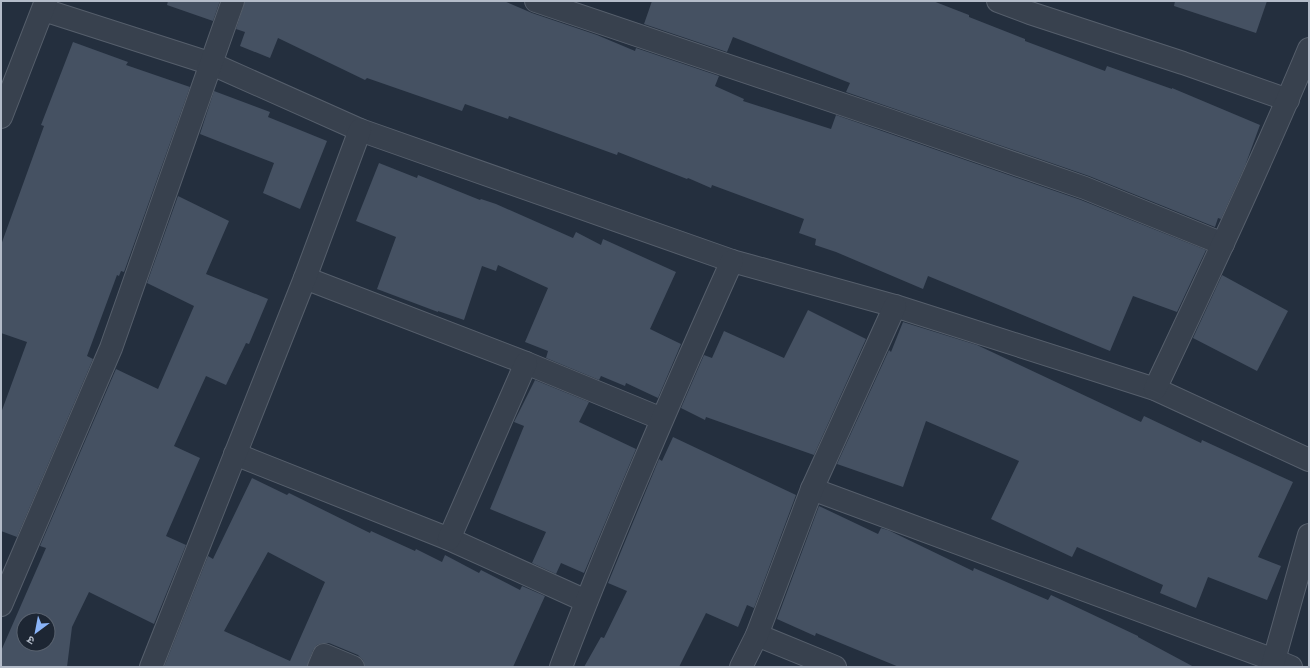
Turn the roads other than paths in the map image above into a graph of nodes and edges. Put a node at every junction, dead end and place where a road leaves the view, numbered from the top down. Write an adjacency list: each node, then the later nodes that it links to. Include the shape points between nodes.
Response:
1 (233, 1): 6 (street)
2 (536, 1): 10 (street, via 1085,188)
3 (998, 1): 7 (street)
4 (45, 5): 6 (street); 8 (street)
5 (1309, 49): 7 (street)
6 (212, 64): 9 (street); 23 (street, via 111,348)
7 (1288, 100): 10 (street)
8 (1, 117)
9 (360, 130): 11 (street); 12 (street)
10 (1223, 244): 15 (street)
11 (732, 261): 13 (street); 16 (street)
12 (305, 278): 14 (street); 17 (street)
13 (895, 306): 15 (street); 19 (street)
14 (526, 363): 16 (street); 21 (street)
15 (1155, 389): 18 (street)
16 (662, 419): 22 (street)
17 (235, 454): 21 (street); 26 (street)
18 (1309, 460)
19 (812, 489): 24 (street); 25 (street)
20 (1309, 535): 25 (street)
21 (449, 539): 22 (street)
22 (586, 601): 29 (street)
23 (1, 605)
24 (757, 635): 30 (street); 31 (street)
25 (1279, 664)
26 (152, 667)
27 (319, 667): 28 (street, via 324,655)
28 (353, 667)
29 (561, 667)
30 (741, 667)
31 (836, 667)

